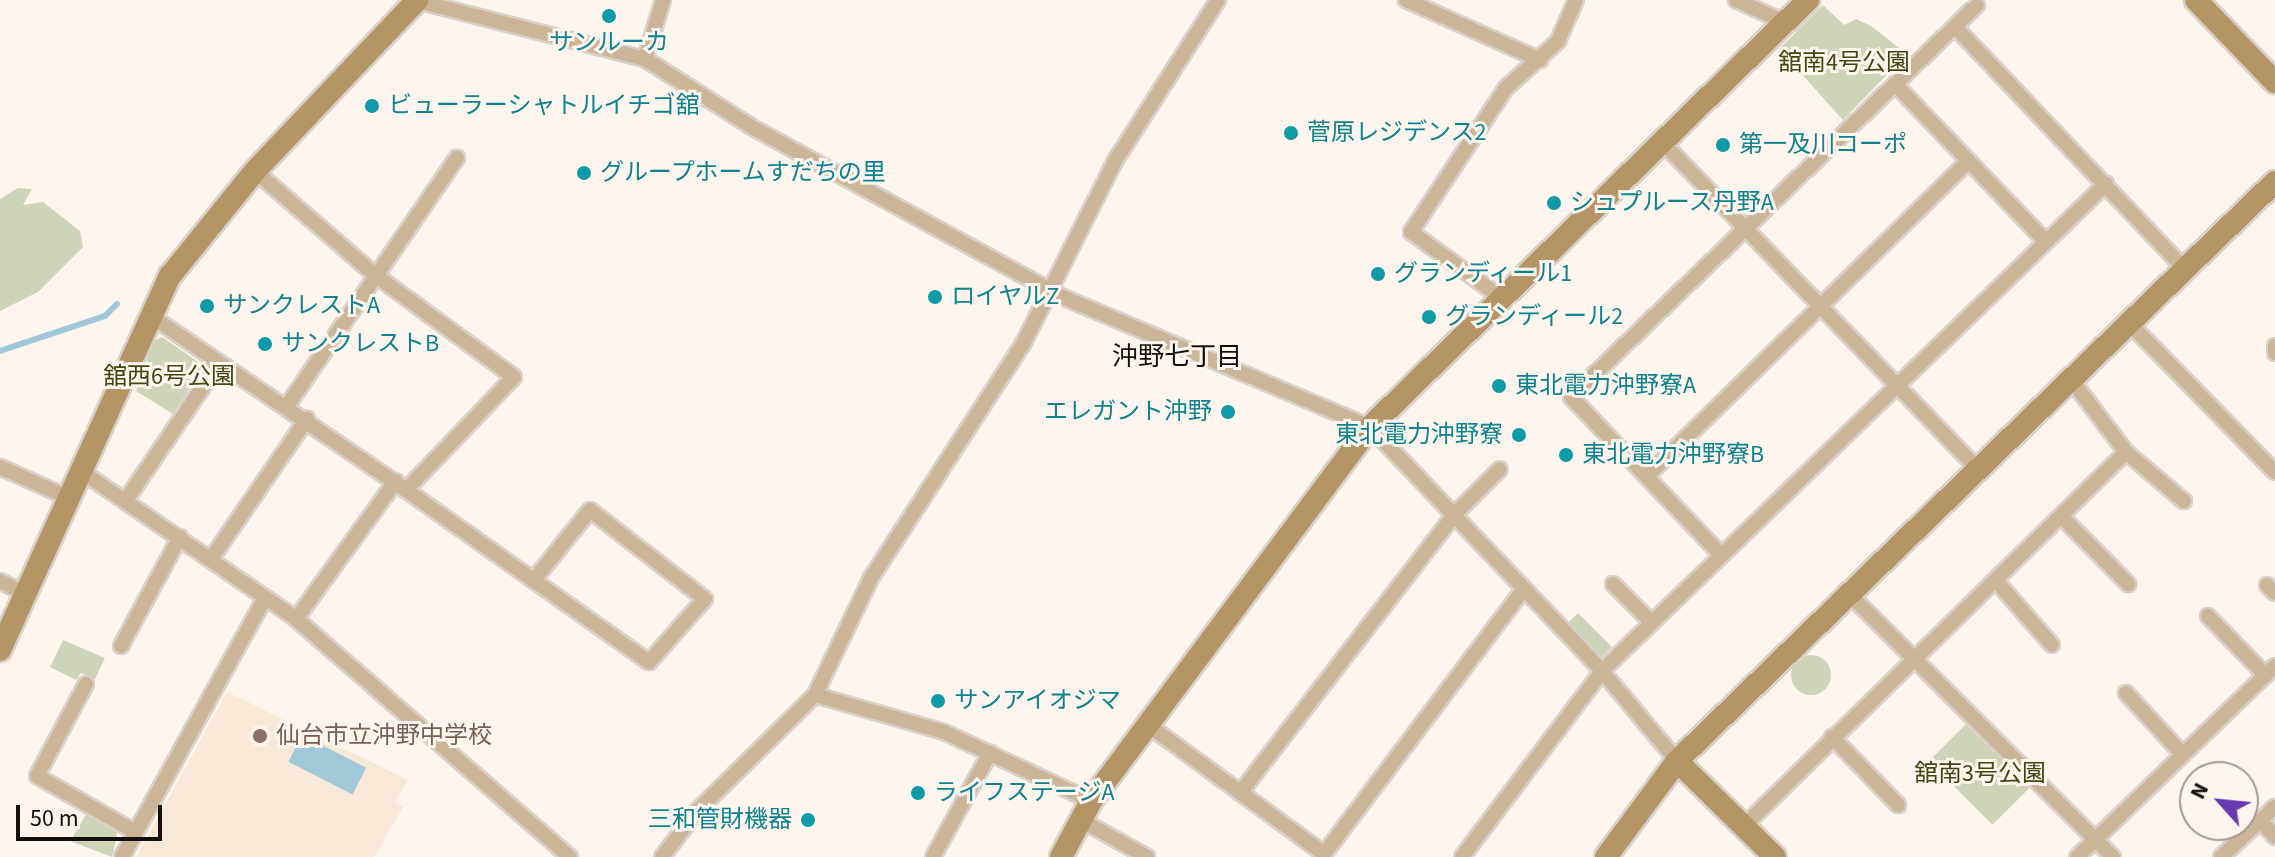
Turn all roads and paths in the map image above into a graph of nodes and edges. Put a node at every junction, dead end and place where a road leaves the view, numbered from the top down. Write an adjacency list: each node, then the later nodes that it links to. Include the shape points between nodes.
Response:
1 (417, 0): 12 (street); 19 (street)
2 (663, 0): 12 (street)
3 (1218, 0): 26 (street, via 1115,161)
4 (1406, 0): 13 (street)
5 (1576, 0): 13 (street, via 1558,41)
6 (1736, 0): 10 (street)
7 (1808, 0): 10 (street)
8 (2196, 0): 14 (street)
9 (1977, 5): 11 (street)
10 (1784, 22): 16 (street)
11 (1955, 27): 15 (street); 21 (street)
12 (645, 59): 26 (street, via 750,126)
13 (1540, 60): 27 (street, via 1506,88 1411,232)
14 (2275, 82)
15 (1895, 84): 18 (street); 22 (street)
16 (1662, 142): 22 (street); 27 (street)
17 (457, 158): 25 (street)
18 (1968, 162): 23 (street); 28 (street)
19 (255, 171): 25 (street); 29 (street, via 204,228)
20 (2275, 182): 24 (street)
21 (2106, 184): 23 (street); 24 (street)
22 (1744, 230): 28 (street); 45 (street, via 1571,397)
23 (2045, 241): 35 (street)
24 (2185, 269): 30 (street)
25 (375, 275): 36 (street); 46 (street, via 514,377)
26 (1052, 292): 38 (street); 75 (street, via 871,578)
27 (1503, 299): 38 (street)
28 (1825, 303): 35 (street); 45 (street)
29 (151, 316): 33 (street); 43 (street)
30 (2130, 324): 34 (street); 44 (street)
31 (2275, 346): 32 (street)
32 (2275, 353)
33 (219, 363): 36 (street); 48 (street)
34 (2070, 378): 39 (street); 42 (street)
35 (1899, 385): 42 (street); 53 (street)
36 (287, 406): 37 (street)
37 (307, 419): 46 (street); 54 (street)
38 (1370, 427): 50 (street); 76 (street)
39 (2126, 452): 49 (street); 51 (street)
40 (0, 467): 47 (street)
41 (1500, 469): 50 (street)
42 (1979, 470): 61 (street)
43 (81, 471): 47 (street); 48 (street)
44 (2275, 472)
45 (1647, 476): 53 (street)
46 (401, 486): 55 (street); 65 (street)
47 (69, 498): 62 (street)
48 (126, 500): 52 (street)
49 (2184, 501)
50 (1453, 516): 60 (street); 81 (street)
51 (2063, 518): 57 (street); 59 (street)
52 (180, 537): 54 (street); 68 (street)
53 (1721, 555): 66 (street)
54 (211, 559): 63 (street)
55 (534, 580): 55 (street, via 649,662 705,599 590,510)
56 (0, 581): 62 (street)
57 (1998, 583): 67 (street); 70 (street)
58 (1613, 584): 66 (street)
59 (2128, 584)
60 (1524, 589): 71 (street); 81 (street, via 1324,854)
61 (1848, 593): 70 (street); 80 (street)
62 (26, 594): 69 (street)
63 (265, 598): 65 (street); 87 (street)
64 (2208, 616): 72 (street)
65 (296, 619): 91 (street)
66 (1652, 623): 71 (street)
67 (2052, 645)
68 (121, 646)
69 (0, 650)
70 (1914, 658): 77 (street); 89 (street)
71 (1602, 671): 80 (street); 96 (street)
72 (2270, 671): 79 (street)
73 (86, 684): 87 (street, via 37,776)
74 (2126, 693): 79 (street)
75 (815, 695): 78 (street, via 860,702); 92 (street, via 698,810)
76 (1148, 725): 81 (street); 84 (street)
77 (1832, 737): 82 (street); 86 (street)
78 (990, 753): 84 (street); 93 (street)
79 (2182, 754): 89 (street)
80 (1677, 761): 86 (street); 97 (street)
81 (1240, 793)
82 (1898, 805)
83 (2275, 807): 85 (street)
84 (1086, 810): 94 (street); 95 (street)
85 (2261, 821): 88 (street); 101 (street)
86 (1745, 825): 98 (street)
87 (135, 832): 90 (street)
88 (2275, 837)
89 (2095, 839): 99 (street); 100 (street)
90 (122, 857)
91 (570, 857)
92 (662, 857)
93 (933, 857)
94 (1061, 857)
95 (1147, 857)
96 (1462, 857)
97 (1606, 857)
98 (1775, 857)
99 (2077, 857)
100 (2113, 857)
101 (2221, 857)

